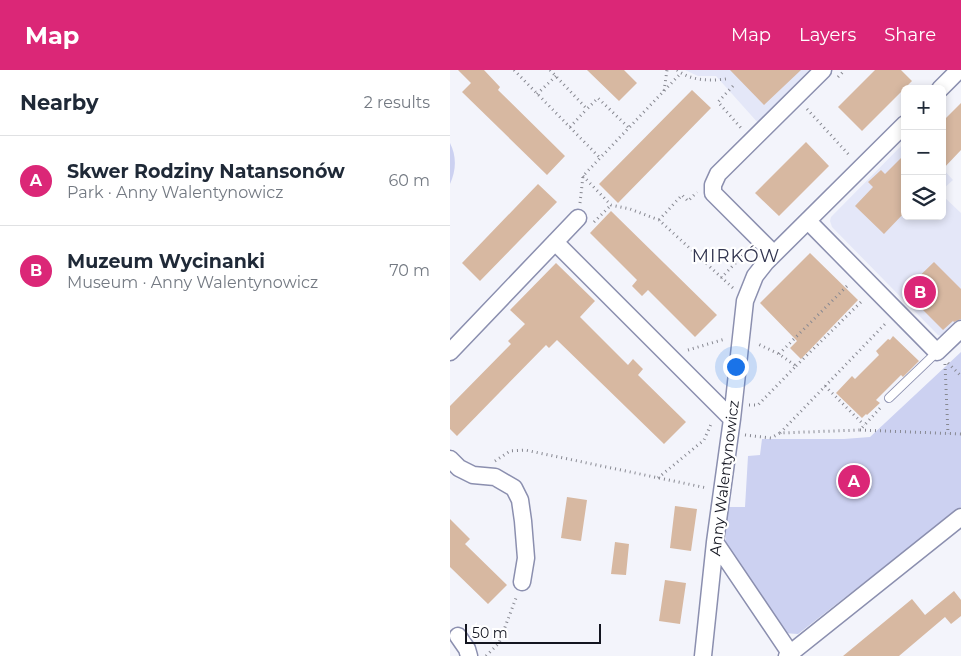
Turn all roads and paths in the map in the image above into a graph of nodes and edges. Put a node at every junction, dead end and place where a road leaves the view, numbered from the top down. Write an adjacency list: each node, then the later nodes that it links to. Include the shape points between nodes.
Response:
1 (514, 70): 12 (path)
2 (550, 70): 8 (path)
3 (667, 70): 11 (path)
4 (677, 70): 7 (path)
5 (823, 70): 25 (street, via 718,174 713,185 713,193)
6 (959, 70): 10 (street)
7 (681, 73): 9 (path, via 710,81); 11 (path)
8 (556, 76): 12 (path); 13 (path)
9 (726, 79)
10 (944, 85)
11 (664, 91): 16 (path)
12 (538, 94): 15 (path)
13 (587, 109): 15 (path); 16 (path, via 598,98)
14 (807, 109): 19 (path)
15 (570, 126): 18 (path)
16 (629, 128): 18 (path)
17 (901, 128): 22 (street, Anny Walentynowicz)
18 (600, 158): 20 (path)
19 (854, 160)
20 (583, 176): 21 (path); 26 (path, via 611,205 659,220)
21 (578, 218): 23 (street)
22 (808, 221): 25 (street, Anny Walentynowicz); 37 (street)
23 (555, 242): 34 (street); 36 (street)
24 (753, 245): 26 (path)
25 (774, 254): 43 (street, Anny Walentynowicz, via 755,276 745,301)
26 (721, 278): 28 (path)
27 (854, 279): 35 (path)
28 (737, 292)
29 (868, 294): 38 (path)
30 (887, 322): 39 (path)
31 (961, 329): 37 (street)
32 (731, 338): 36 (path)
33 (751, 341): 35 (path)
34 (450, 352)
35 (778, 354): 38 (path)
36 (668, 356): 43 (street)
37 (941, 356): 40 (lane); 46 (path)
38 (796, 366): 41 (path, via 758,405)
39 (825, 386): 42 (path); 45 (path)
40 (889, 398): 42 (path)
41 (743, 404)
42 (864, 425): 44 (path)
43 (731, 426): 45 (path, via 771,438); 50 (street, Anny Walentynowicz)
44 (860, 430): 45 (path); 46 (path)
45 (780, 433)
46 (948, 434): 47 (path)
47 (961, 434)
48 (450, 459): 49 (street)
49 (473, 475): 50 (path, via 510,451 525,450); 53 (street, via 495,477 507,483 514,488 520,500 526,558)
50 (722, 491): 52 (street, Anny Walentynowicz)
51 (961, 517): 55 (street)
52 (715, 542): 55 (street); 58 (street, Anny Walentynowicz)
53 (522, 582): 57 (path, via 499,643)
54 (458, 636): 56 (street)
55 (788, 654)
56 (469, 656)
57 (486, 656)
58 (703, 656)

